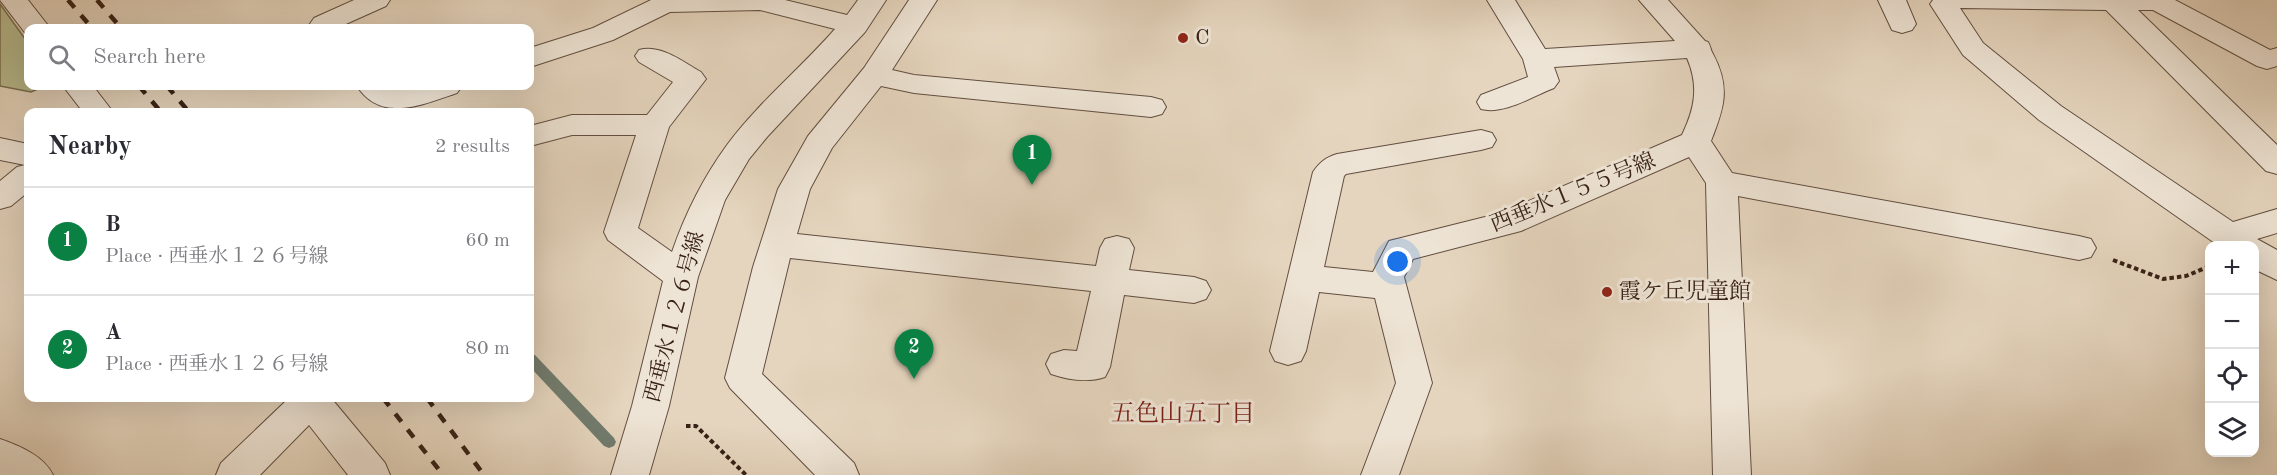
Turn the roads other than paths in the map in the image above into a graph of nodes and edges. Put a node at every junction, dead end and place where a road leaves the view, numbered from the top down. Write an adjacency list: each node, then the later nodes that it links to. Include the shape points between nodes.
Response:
1 (14, 0): 9 (street)
2 (376, 0): 10 (street)
3 (922, 0): 16 (street)
4 (1500, 0): 15 (street)
5 (1653, 0): 11 (street)
6 (1966, 0): 7 (street); 34 (street, via 1944,4 1973,49 2050,113)
7 (2113, 1): 14 (street, via 2158,2 2267,60); 29 (street)
8 (863, 13): 13 (street, via 760,2 665,4 603,34); 41 (street, 西垂水１２６号線, via 832,53 769,114 731,162 698,226)
9 (33, 24)
10 (324, 24)
11 (1698, 48): 15 (street); 26 (street, via 1707,71 1710,98)
12 (649, 56): 23 (street, via 691,79)
13 (534, 57)
14 (2277, 57)
15 (1538, 59): 20 (street, via 1544,81)
16 (874, 75): 21 (street, via 914,84); 36 (street, via 819,144 794,189)
17 (81, 90): 22 (street)
18 (377, 90): 19 (street, via 386,98 407,99)
19 (435, 90)
20 (1492, 102)
21 (1151, 107)
22 (95, 108)
23 (655, 125): 24 (street, via 572,124); 41 (street, via 620,232)
24 (534, 135)
25 (1481, 140): 42 (street, via 1337,165 1329,172)
26 (1695, 142): 31 (street); 44 (street, 西垂水１５５号線, via 1509,223 1401,250 1387,277)
27 (0, 149): 28 (street)
28 (24, 154)
29 (2277, 163)
30 (24, 178): 32 (street)
31 (1722, 182): 38 (street); 57 (street)
32 (0, 198)
33 (2277, 221): 35 (street)
34 (2238, 241)
35 (2247, 241)
36 (777, 244): 43 (street); 55 (street, via 743,378)
37 (1117, 248): 43 (street)
38 (2079, 248)
39 (2259, 255): 40 (street)
40 (2277, 267)
41 (681, 276): 54 (street, 西垂水１２６号線)
42 (1305, 278): 44 (street); 46 (street)
43 (1110, 281): 45 (street); 47 (street, via 1092,367)
44 (1389, 286): 56 (street, 西垂水１５５号線, via 1414,383)
45 (1194, 290)
46 (1288, 351)
47 (1064, 364)
48 (306, 402): 52 (street)
49 (313, 402): 53 (street)
50 (0, 455): 51 (street)
51 (34, 475)
52 (235, 475)
53 (371, 475)
54 (630, 475)
55 (840, 475)
56 (1380, 475)
57 (1732, 475)

